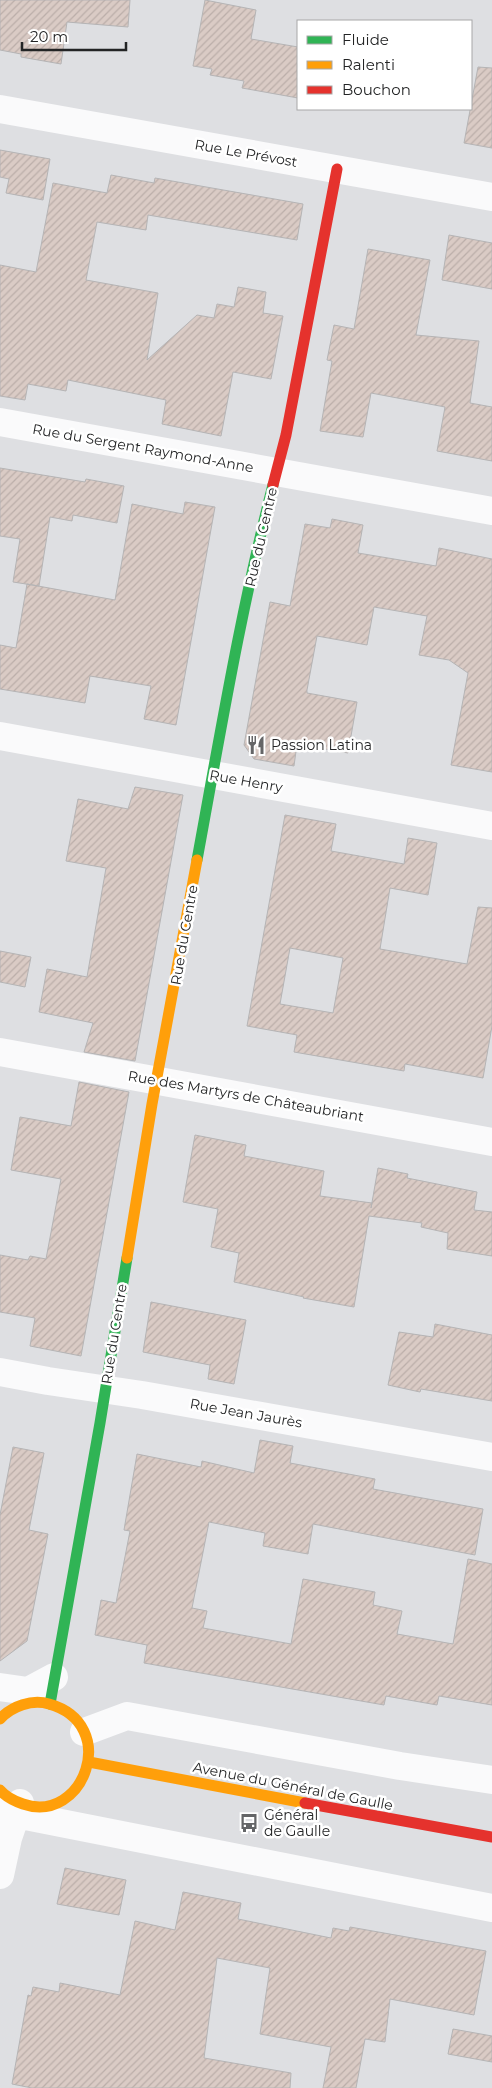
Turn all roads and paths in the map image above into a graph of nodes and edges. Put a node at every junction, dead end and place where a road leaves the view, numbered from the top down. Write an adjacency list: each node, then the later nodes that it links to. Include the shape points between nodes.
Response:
1 (0, 109): 2 (street, Rue Le Prévost)
2 (337, 169): 3 (street, Rue Le Prévost); 5 (street, Rue du Centre)
3 (492, 197)
4 (0, 422): 5 (street, Rue du Sergent Raymond-Anne)
5 (276, 473): 6 (street, Rue du Sergent Raymond-Anne); 8 (street, Rue du Centre, via 262,523)
6 (492, 511)
7 (0, 736): 8 (street, Rue Henry)
8 (213, 775): 9 (street, Rue Henry); 11 (street, Rue du Centre)
9 (492, 826)
10 (0, 1052): 11 (street, Rue des Martyrs de Châteaubriant)
11 (157, 1080): 12 (street, Rue des Martyrs de Châteaubriant); 14 (street, Rue du Centre)
12 (492, 1142)
13 (0, 1372): 14 (street, Rue Jean Jaurès)
14 (105, 1390): 15 (street, Rue Jean Jaurès); 16 (street, Rue du Centre)
15 (492, 1457)
16 (54, 1677): 17 (street, via 28,1691); 18 (street, Rue du Centre)
17 (0, 1686)
18 (50, 1704): 19 (street, via 33,1702 17,1706); 20 (street, via 64,1709)
19 (0, 1719)
20 (84, 1732): 21 (street, via 89,1746); 22 (street, via 127,1716)
21 (89, 1762): 23 (street, via 74,1791 61,1801 48,1806); 24 (street, Avenue du Général de Gaulle)
22 (492, 1780)
23 (9, 1805): 25 (street, via 8,1838); 26 (street)
24 (492, 1837)
25 (0, 1875)
26 (492, 1908)

